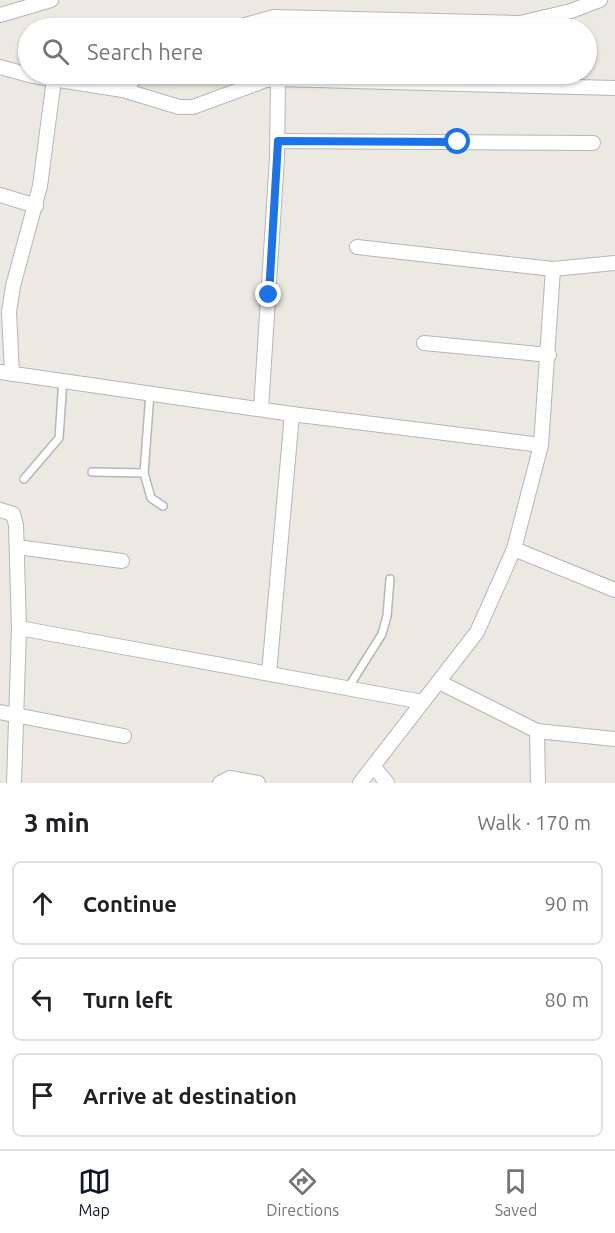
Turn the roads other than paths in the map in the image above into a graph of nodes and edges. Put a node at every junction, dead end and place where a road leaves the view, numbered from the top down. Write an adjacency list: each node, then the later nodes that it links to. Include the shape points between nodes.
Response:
1 (51, 0): 3 (street)
2 (600, 0): 6 (street)
3 (0, 15)
4 (270, 18): 5 (street)
5 (315, 18)
6 (541, 18)
7 (0, 67): 8 (street)
8 (18, 71)
9 (53, 84): 20 (street)
10 (85, 84): 16 (street)
11 (129, 84): 16 (street)
12 (255, 84): 16 (street, via 193,107 179,107)
13 (278, 84): 17 (street)
14 (465, 84): 15 (street)
15 (615, 88)
16 (123, 90)
17 (278, 141): 18 (street); 29 (street)
18 (593, 143)
19 (0, 195): 20 (street)
20 (36, 206): 26 (street, via 13,286)
21 (357, 248): 23 (street)
22 (615, 263): 23 (street)
23 (554, 269): 25 (street)
24 (424, 343): 25 (street)
25 (549, 354): 31 (street)
26 (6, 373): 27 (street)
27 (63, 379): 28 (street); 34 (lane, via 59,438)
28 (150, 392): 29 (street); 33 (lane)
29 (261, 409): 30 (street)
30 (292, 414): 31 (street); 43 (street)
31 (541, 445): 38 (street)
32 (92, 472): 33 (lane)
33 (144, 473): 35 (lane, via 152,498)
34 (24, 479)
35 (163, 506)
36 (0, 510): 37 (street, via 13,514)
37 (17, 547): 39 (street); 42 (street)
38 (514, 549): 41 (street); 44 (street, via 477,632)
39 (122, 561)
40 (390, 579): 45 (lane, via 382,634)
41 (615, 590)
42 (19, 628): 43 (street); 48 (street)
43 (269, 673): 45 (street)
44 (439, 682): 46 (street); 49 (street)
45 (348, 688): 46 (street)
46 (423, 702): 52 (street)
47 (0, 712): 48 (street)
48 (15, 717): 50 (street); 53 (street)
49 (537, 730): 51 (street); 58 (street)
50 (124, 736)
51 (615, 739)
52 (374, 767): 56 (street); 57 (street)
53 (14, 783)
54 (220, 783): 55 (street, via 230,778)
55 (258, 783)
56 (360, 783)
57 (387, 783)
58 (538, 783)

